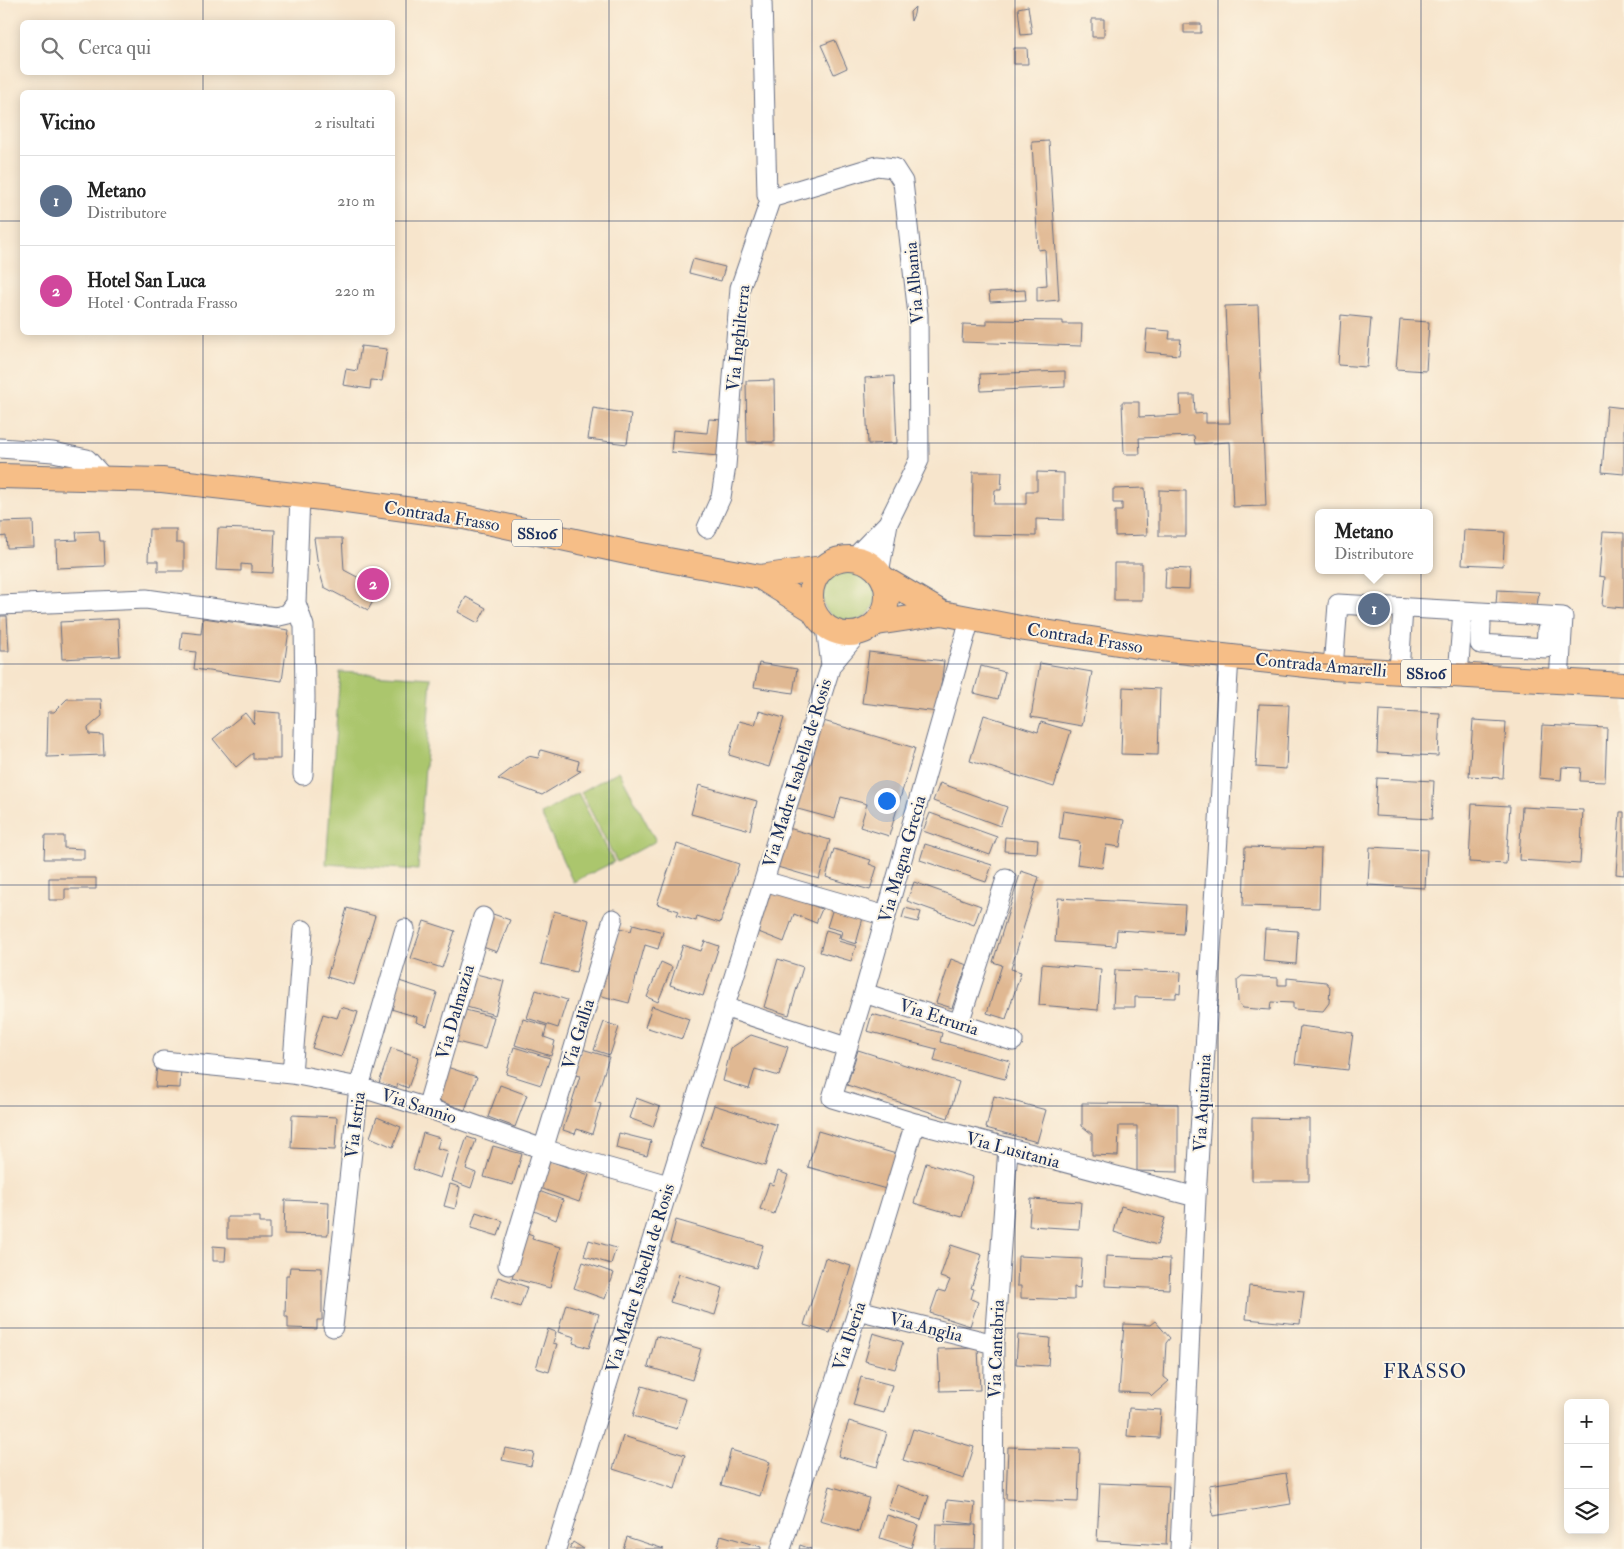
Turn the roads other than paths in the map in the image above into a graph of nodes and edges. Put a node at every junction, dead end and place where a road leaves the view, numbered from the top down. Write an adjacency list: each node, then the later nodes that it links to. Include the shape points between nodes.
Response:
1 (762, 0): 2 (street, via 767,195)
2 (771, 198): 7 (street, Via Albania, via 877,166 894,168 903,182 918,315 920,449 917,466); 8 (street, Via Inghilterra, via 740,288 726,466 721,497)
3 (0, 448): 5 (street, via 53,452 87,459)
4 (0, 476): 5 (main road, Contrada Frasso / SS106)
5 (104, 479): 6 (main road, Contrada Frasso / SS106, via 162,480)
6 (300, 495): 12 (main road, Contrada Frasso / SS106, via 464,517); 13 (street)
7 (888, 523): 9 (street, Via Albania); 11 (street, Via Albania)
8 (707, 528)
9 (854, 558): 10 (main road, SS106, via 842,558); 11 (main road, SS106, via 865,561)
10 (822, 568): 12 (main road, Contrada Frasso / SS106); 18 (main road, via 815,577 810,599)
11 (881, 575): 17 (main road, Contrada Frasso / SS106); 21 (main road, via 887,590 887,603 884,614)
12 (760, 577): 18 (main road, Contrada Frasso / SS106)
13 (296, 603): 14 (street, via 288,614 275,617 146,599); 30 (street, via 304,626)
14 (0, 605)
15 (1403, 608): 16 (street); 25 (street, via 1338,604); 26 (street)
16 (1463, 611): 20 (street); 27 (street)
17 (942, 613): 19 (main road, Contrada Frasso / SS106); 21 (main road, Contrada Frasso / SS106)
18 (819, 618): 21 (main road, SS106, via 836,632 847,635); 24 (street, Via Madre Isabella de Rosis)
19 (970, 619): 23 (main road, Contrada Frasso / SS106, via 1115,643); 33 (street, Via Magna Grecia)
20 (1481, 624): 22 (street); 22 (street, via 1480,644 1490,645 1546,648)
21 (867, 628): 24 (street, Via Madre Isabella de Rosis)
22 (1547, 628): 28 (street, via 1563,617)
23 (1229, 657): 25 (main road, Contrada Amarelli / SS106); 52 (street, Via Aquitania)
24 (830, 664): 32 (street, Via Madre Isabella de Rosis)
25 (1333, 668): 26 (main road, Contrada Amarelli / SS106)
26 (1399, 672): 27 (main road, Contrada Amarelli / SS106)
27 (1458, 675): 28 (main road, Contrada Amarelli / SS106)
28 (1559, 681): 29 (main road, Contrada Amarelli / SS106)
29 (1624, 685)
30 (304, 775)
31 (1006, 879): 40 (street)
32 (764, 881): 33 (street, Via Madre Isabella de Rosis); 39 (street, Via Madre Isabella de Rosis)
33 (886, 916): 38 (street, Via Magna Grecia)
34 (483, 917): 47 (street, Via Dalmazia)
35 (613, 919): 50 (street, Via Gallia)
36 (405, 929): 45 (street, Via Istria)
37 (303, 930): 44 (street)
38 (864, 993): 40 (street, Via Etruria); 42 (street, Via Magna Grecia)
39 (724, 1007): 42 (street); 51 (street, Via Madre Isabella de Rosis)
40 (959, 1023): 41 (street, Via Etruria)
41 (1013, 1041)
42 (846, 1047): 46 (street, Via Magna Grecia)
43 (163, 1060): 44 (street, Via Sannio)
44 (292, 1074): 45 (street, Via Sannio)
45 (359, 1087): 47 (street, Via Sannio); 55 (street, Via Istria)
46 (832, 1098): 48 (street, Via Lusitania)
47 (427, 1108): 50 (street, Via Sannio)
48 (915, 1123): 49 (street, Via Lusitania); 54 (street, Via Iberia)
49 (1008, 1148): 52 (street, Via Lusitania); 56 (street, Via Cantabria)
50 (543, 1149): 51 (street, Via Sannio); 53 (street)
51 (668, 1185): 57 (street, Via Madre Isabella de Rosis)
52 (1196, 1197): 60 (street, Via Aquitania)
53 (508, 1265)
54 (858, 1310): 56 (street, Via Anglia); 58 (street, Via Iberia)
55 (334, 1327)
56 (994, 1344): 59 (street, Via Cantabria)
57 (556, 1549)
58 (781, 1549)
59 (993, 1549)
60 (1180, 1549)

